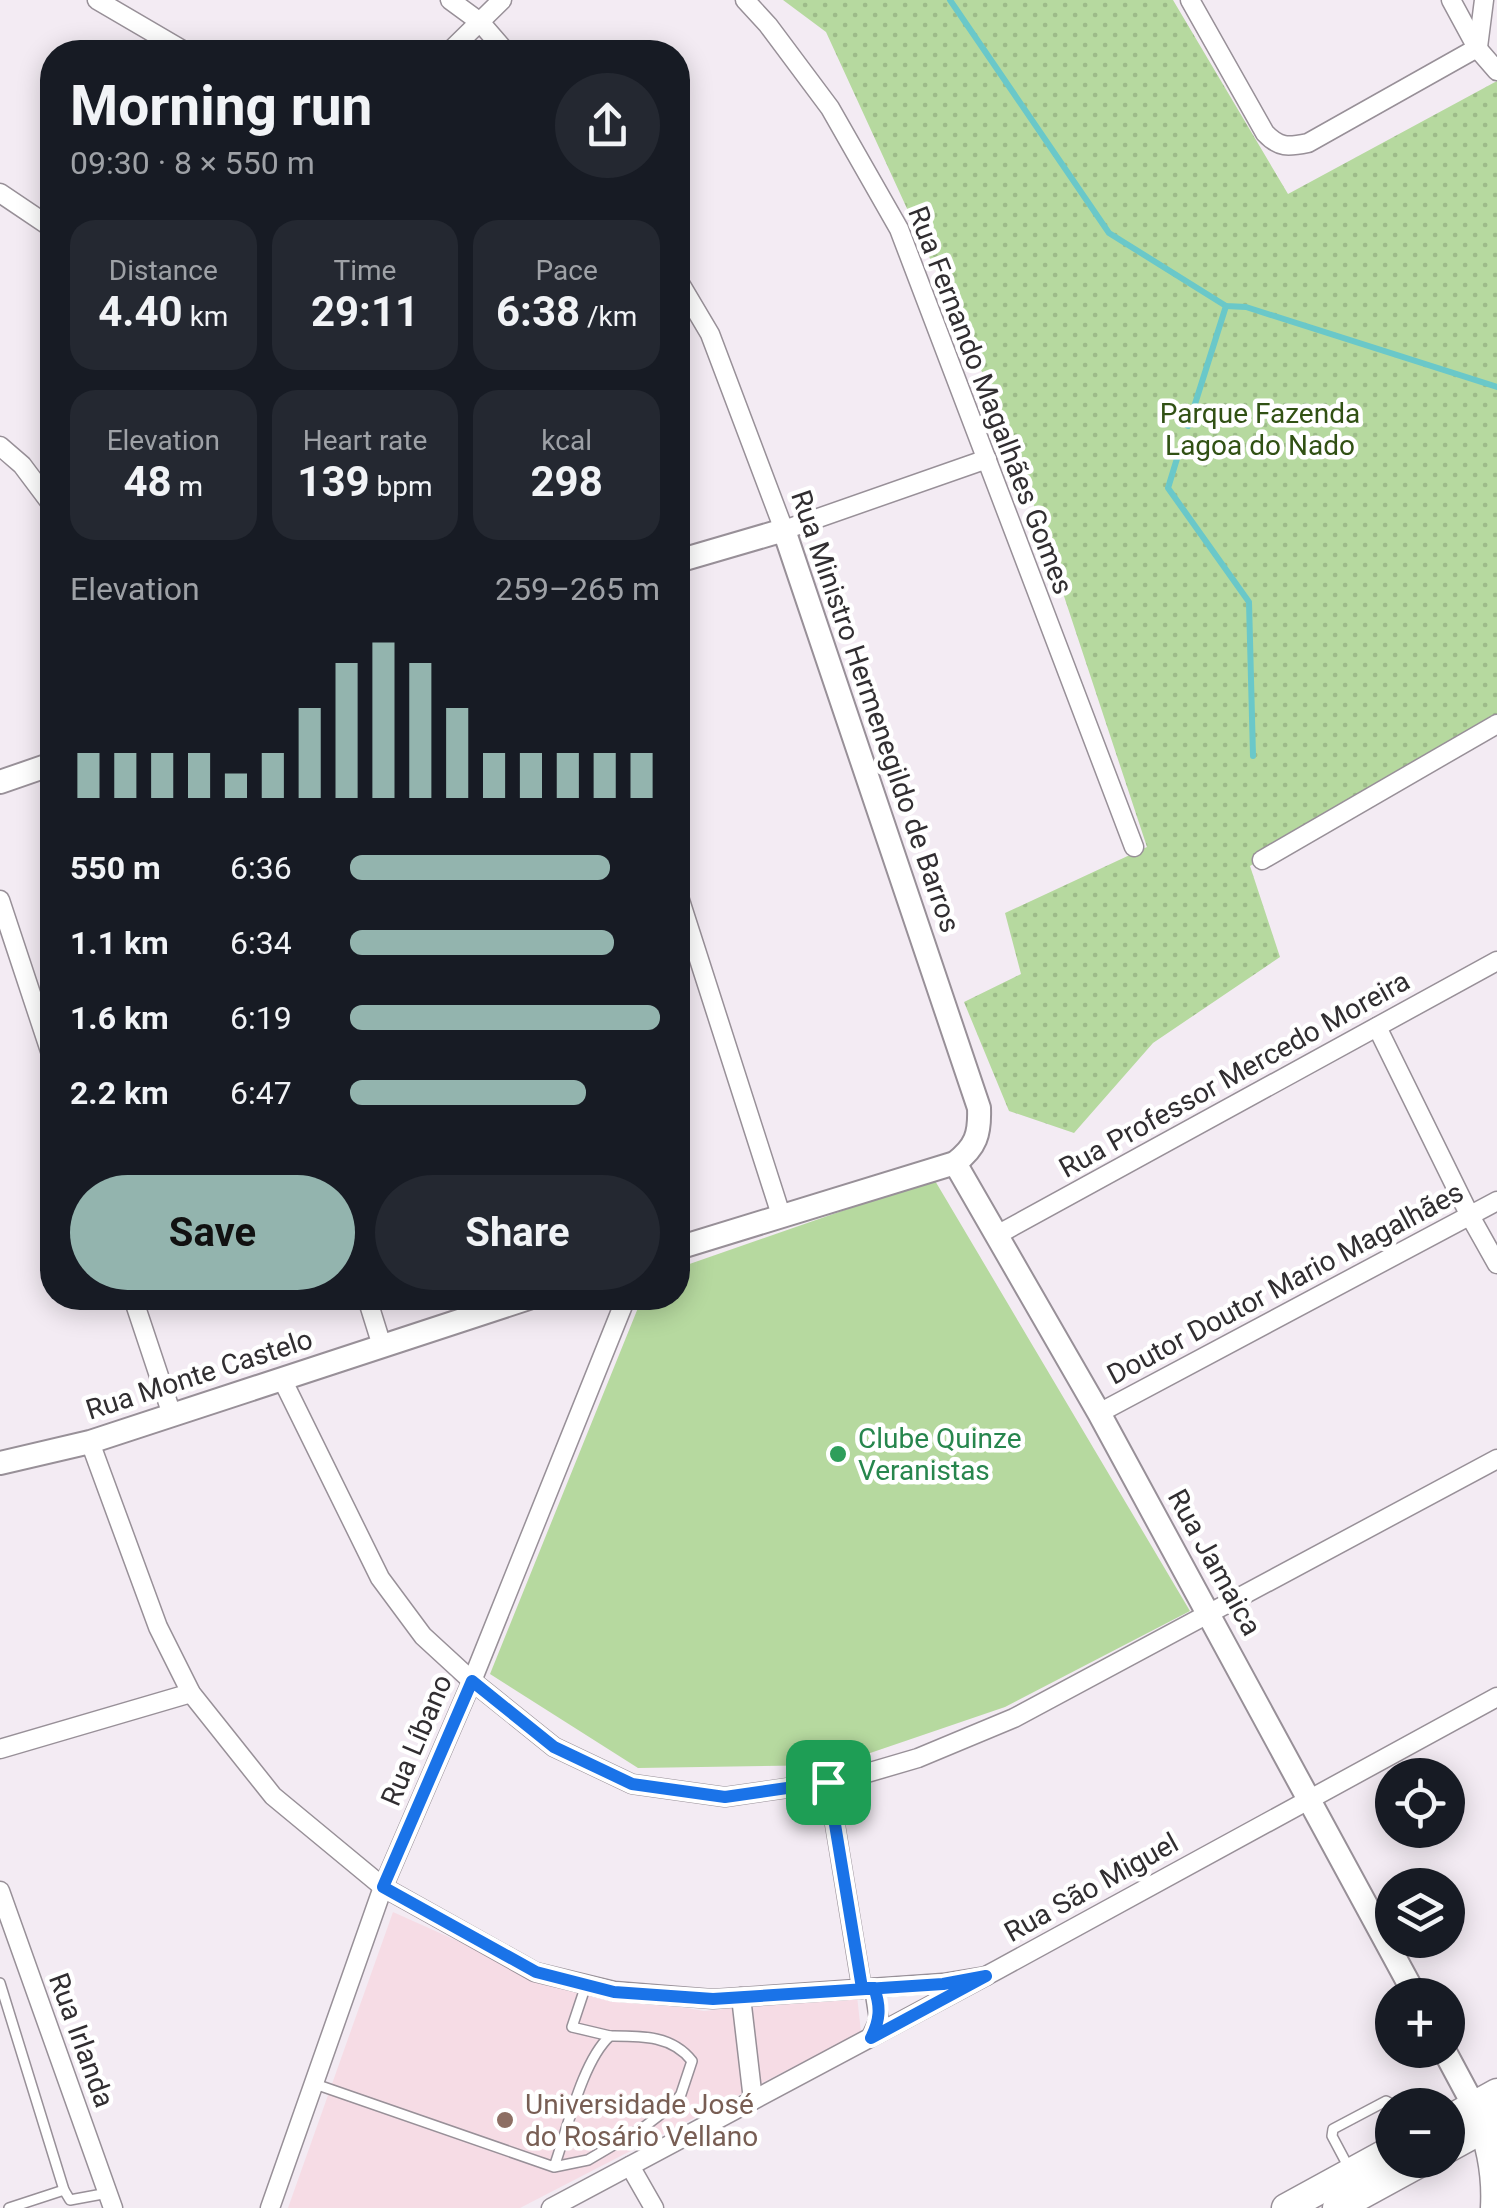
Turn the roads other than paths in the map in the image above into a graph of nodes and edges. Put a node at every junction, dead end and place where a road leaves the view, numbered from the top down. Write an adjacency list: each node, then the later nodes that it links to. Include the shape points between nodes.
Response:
1 (97, 0): 9 (street)
2 (450, 0): 8 (street)
3 (502, 0): 8 (street)
4 (745, 0): 19 (street, Rua Fernando Magalhães Gomes, via 830,108 899,229)
5 (1190, 0): 12 (street, via 1264,133 1286,147 1308,143)
6 (1451, 0): 12 (street)
7 (1484, 0): 12 (street)
8 (480, 22): 10 (street); 11 (street)
9 (165, 40)
10 (461, 40)
11 (496, 40)
12 (1478, 48): 13 (street); 14 (street)
13 (1497, 49)
14 (1497, 71)
15 (0, 193): 16 (street)
16 (40, 220)
17 (690, 300): 21 (street, Rua Ministro Hermenegildo de Barros, via 710,334)
18 (0, 446): 20 (street)
19 (987, 459): 21 (street); 26 (street, Rua Fernando Magalhães Gomes)
20 (40, 489)
21 (784, 530): 22 (street); 33 (street, Rua Ministro Hermenegildo de Barros, via 979,1108 972,1150)
22 (690, 557)
23 (1496, 726): 27 (street)
24 (40, 768): 25 (street)
25 (0, 782)
26 (1134, 848)
27 (1262, 860)
28 (0, 900): 31 (street)
29 (690, 931): 35 (street)
30 (1497, 961): 32 (street, Rua Professor Mercedo Moreira)
31 (40, 1021)
32 (1377, 1027): 36 (street); 37 (street, Rua Professor Mercedo Moreira)
33 (955, 1163): 35 (street); 37 (street, Rua Jamaica)
34 (1497, 1201): 36 (street, Doutor Doutor Mario Magalhães)
35 (781, 1214): 38 (street)
36 (1470, 1216): 39 (street); 46 (street, Doutor Doutor Mario Magalhães)
37 (997, 1235): 46 (street, Rua Jamaica)
38 (690, 1244)
39 (1497, 1264)
40 (137, 1310): 47 (street)
41 (370, 1310): 44 (street)
42 (492, 1310): 44 (street, Rua Monte Castelo)
43 (621, 1310): 52 (street, Rua Líbano)
44 (382, 1346): 45 (street, Rua Monte Castelo)
45 (282, 1378): 47 (street, Rua Monte Castelo); 52 (street, via 380,1578 423,1636)
46 (1099, 1413): 51 (street, Rua Jamaica)
47 (172, 1415): 48 (street, Rua Monte Castelo)
48 (90, 1442): 50 (street, Rua Monte Castelo); 53 (street, via 158,1627)
49 (1497, 1459): 51 (street)
50 (0, 1463)
51 (1210, 1616): 56 (street, via 1014,1718 918,1758); 57 (street, Rua Jamaica)
52 (472, 1681): 56 (street, via 554,1747 632,1784 725,1797); 58 (street, Rua Líbano)
53 (190, 1693): 55 (street); 58 (street, via 273,1796)
54 (1497, 1697): 57 (street, Rua São Miguel)
55 (0, 1749)
56 (828, 1782): 64 (street)
57 (1310, 1799): 60 (street, Rua São Miguel); 61 (street, Rua Jamaica)
58 (383, 1887): 63 (street, via 536,1972); 69 (street, Rua Líbano)
59 (0, 1891): 80 (street, Rua Irlanda)
60 (986, 1976): 64 (street); 67 (street, Rua São Miguel)
61 (1406, 1978)
62 (0, 1984): 79 (lane)
63 (586, 1985): 65 (street); 66 (lane, via 572,2026)
64 (868, 1988): 65 (street); 67 (street, via 880,2020)
65 (740, 1997): 70 (street)
66 (610, 2036): 76 (lane, via 586,2077); 76 (lane, via 673,2042 692,2061 681,2094 644,2127 588,2160)
67 (871, 2038): 70 (street, Rua São Miguel)
68 (1457, 2068): 72 (street)
69 (314, 2084): 76 (lane); 82 (street, Rua Líbano)
70 (754, 2100): 75 (street, Rua São Miguel)
71 (1375, 2107): 77 (lane, via 1333,2129)
72 (1488, 2112): 73 (main road); 87 (main road)
73 (1465, 2133)
74 (1375, 2155): 77 (main road)
75 (630, 2166): 83 (street, Rua São Miguel); 84 (street)
76 (554, 2168)
77 (1352, 2172): 85 (main road)
78 (1392, 2178): 86 (main road)
79 (64, 2190): 80 (lane, via 70,2200); 81 (lane)
80 (110, 2200)
81 (9, 2208)
82 (270, 2208)
83 (550, 2208)
84 (654, 2208)
85 (1286, 2208)
86 (1337, 2208)
87 (1495, 2208)

